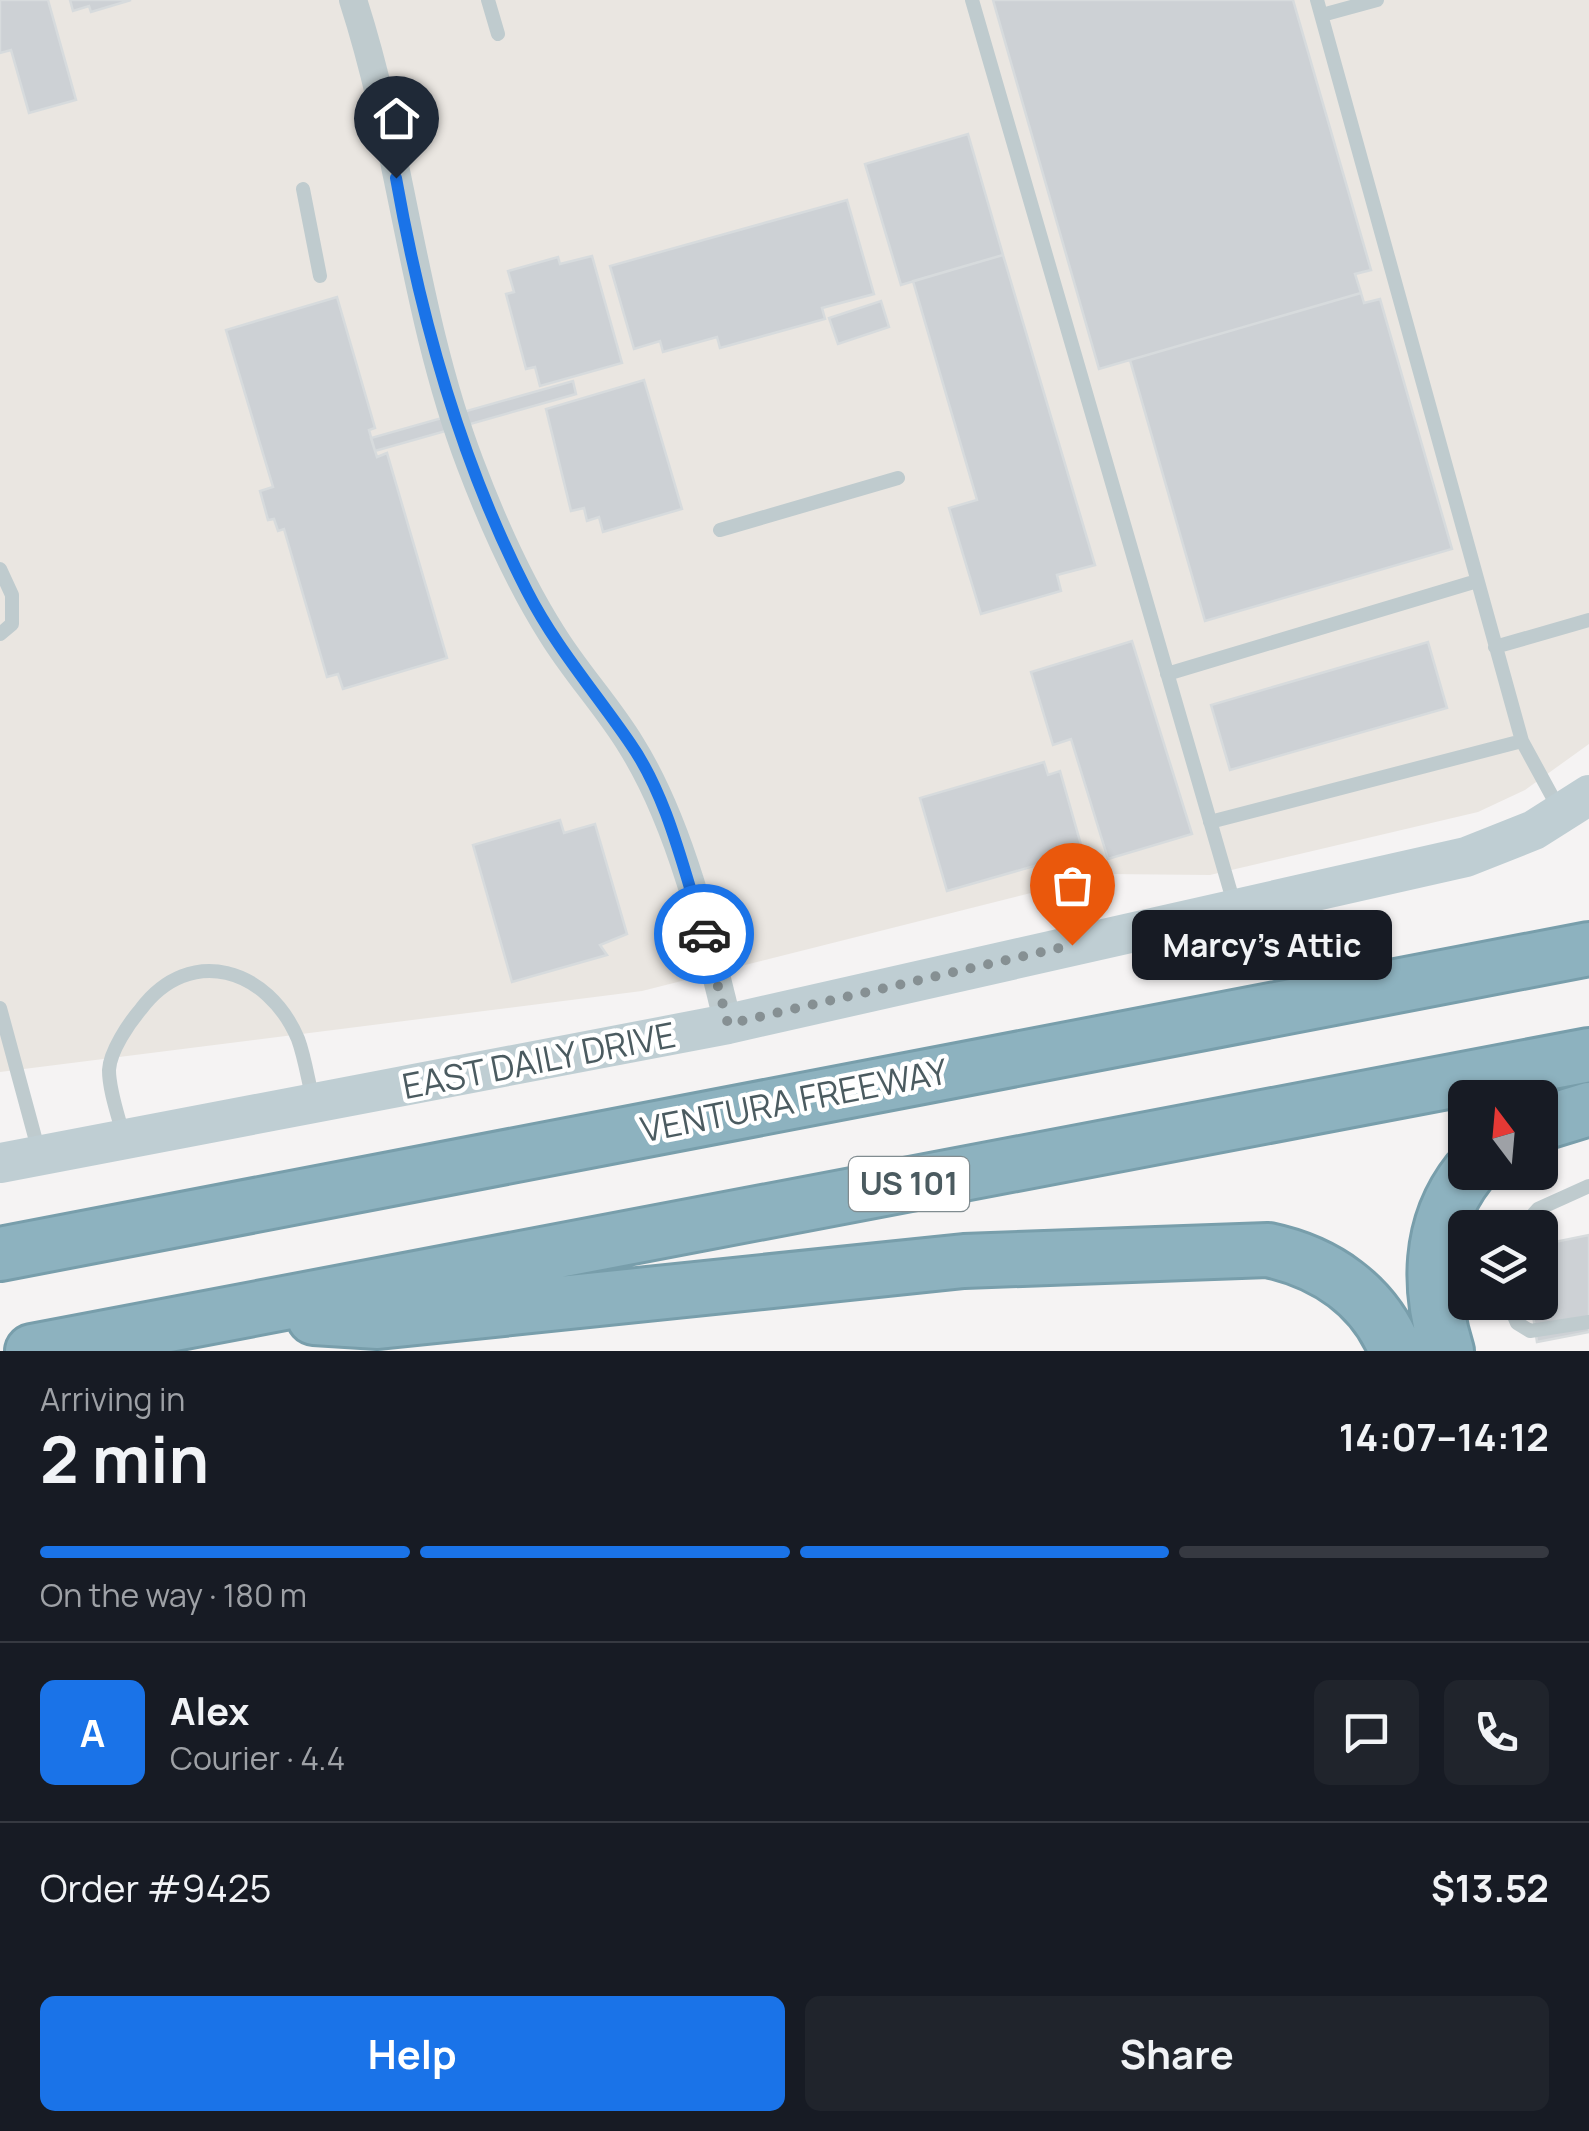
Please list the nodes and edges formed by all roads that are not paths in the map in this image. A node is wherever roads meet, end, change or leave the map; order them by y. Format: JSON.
{"nodes":[{"id":1,"x":353,"y":0,"type":"edge"},
{"id":2,"x":488,"y":0,"type":"edge"},
{"id":3,"x":972,"y":0,"type":"edge"},
{"id":4,"x":1377,"y":0,"type":"edge"},
{"id":5,"x":1320,"y":8,"type":"edge"},
{"id":6,"x":498,"y":34,"type":"dead end"},
{"id":7,"x":303,"y":190,"type":"dead end"},
{"id":8,"x":320,"y":276,"type":"dead end"},
{"id":9,"x":898,"y":478,"type":"dead end"},
{"id":10,"x":720,"y":530,"type":"dead end"},
{"id":11,"x":0,"y":569,"type":"edge"},
{"id":12,"x":1477,"y":581,"type":"junction"},
{"id":13,"x":1589,"y":620,"type":"edge"},
{"id":14,"x":0,"y":634,"type":"edge"},
{"id":15,"x":1496,"y":647,"type":"junction"},
{"id":16,"x":1167,"y":674,"type":"junction"},
{"id":17,"x":1522,"y":742,"type":"junction"},
{"id":18,"x":1576,"y":804,"type":"edge"},
{"id":19,"x":1210,"y":822,"type":"junction"},
{"id":20,"x":1235,"y":909,"type":"junction"},
{"id":21,"x":1589,"y":914,"type":"edge"},
{"id":22,"x":1589,"y":949,"type":"edge"},
{"id":23,"x":0,"y":1008,"type":"edge"},
{"id":24,"x":1251,"y":1014,"type":"junction"},
{"id":25,"x":728,"y":1024,"type":"junction"},
{"id":26,"x":1589,"y":1055,"type":"edge"},
{"id":27,"x":314,"y":1104,"type":"junction"},
{"id":28,"x":1589,"y":1109,"type":"edge"},
{"id":29,"x":1558,"y":1118,"type":"edge"},
{"id":30,"x":124,"y":1139,"type":"junction"},
{"id":31,"x":40,"y":1156,"type":"junction"},
{"id":32,"x":0,"y":1163,"type":"edge"},
{"id":33,"x":1589,"y":1186,"type":"edge"},
{"id":34,"x":1460,"y":1190,"type":"edge"},
{"id":35,"x":1537,"y":1210,"type":"edge"},
{"id":36,"x":0,"y":1254,"type":"edge"},
{"id":37,"x":228,"y":1314,"type":"junction"},
{"id":38,"x":1515,"y":1320,"type":"edge"},
{"id":39,"x":1589,"y":1322,"type":"edge"},
{"id":40,"x":32,"y":1351,"type":"edge"},
{"id":41,"x":1396,"y":1351,"type":"edge"},
{"id":42,"x":1446,"y":1351,"type":"edge"}],
"edges":[{"from":1,"to":25,"type":"street"},
{"from":2,"to":6,"type":"lane"},
{"from":3,"to":16,"type":"lane"},
{"from":4,"to":5,"type":"lane"},
{"from":5,"to":12,"type":"lane"},
{"from":7,"to":8,"type":"lane"},
{"from":9,"to":10,"type":"lane"},
{"from":11,"to":14,"type":"lane"},
{"from":12,"to":15,"type":"lane"},
{"from":12,"to":16,"type":"lane"},
{"from":13,"to":15,"type":"lane"},
{"from":15,"to":17,"type":"lane"},
{"from":16,"to":19,"type":"lane"},
{"from":17,"to":18,"type":"lane"},
{"from":17,"to":19,"type":"lane"},
{"from":18,"to":20,"type":"main road","name":"EAST DAILY DRIVE"},
{"from":19,"to":20,"type":"lane"},
{"from":20,"to":25,"type":"main road","name":"EAST DAILY DRIVE"},
{"from":21,"to":24,"type":"highway"},
{"from":22,"to":24,"type":"highway","name":"VENTURA FREEWAY"},
{"from":23,"to":31,"type":"lane"},
{"from":24,"to":36,"type":"highway","name":"VENTURA FREEWAY"},
{"from":25,"to":27,"type":"main road","name":"EAST DAILY DRIVE"},
{"from":26,"to":37,"type":"highway","number":"US 101"},
{"from":27,"to":30,"type":"main road","name":"EAST DAILY DRIVE"},
{"from":27,"to":30,"type":"lane"},
{"from":28,"to":29,"type":"highway"},
{"from":30,"to":31,"type":"main road","name":"EAST DAILY DRIVE"},
{"from":31,"to":32,"type":"main road","name":"EAST DAILY DRIVE"},
{"from":33,"to":35,"type":"lane"},
{"from":34,"to":42,"type":"highway"},
{"from":37,"to":40,"type":"highway","number":"US 101"},
{"from":37,"to":41,"type":"highway"},
{"from":38,"to":39,"type":"lane"}]}
